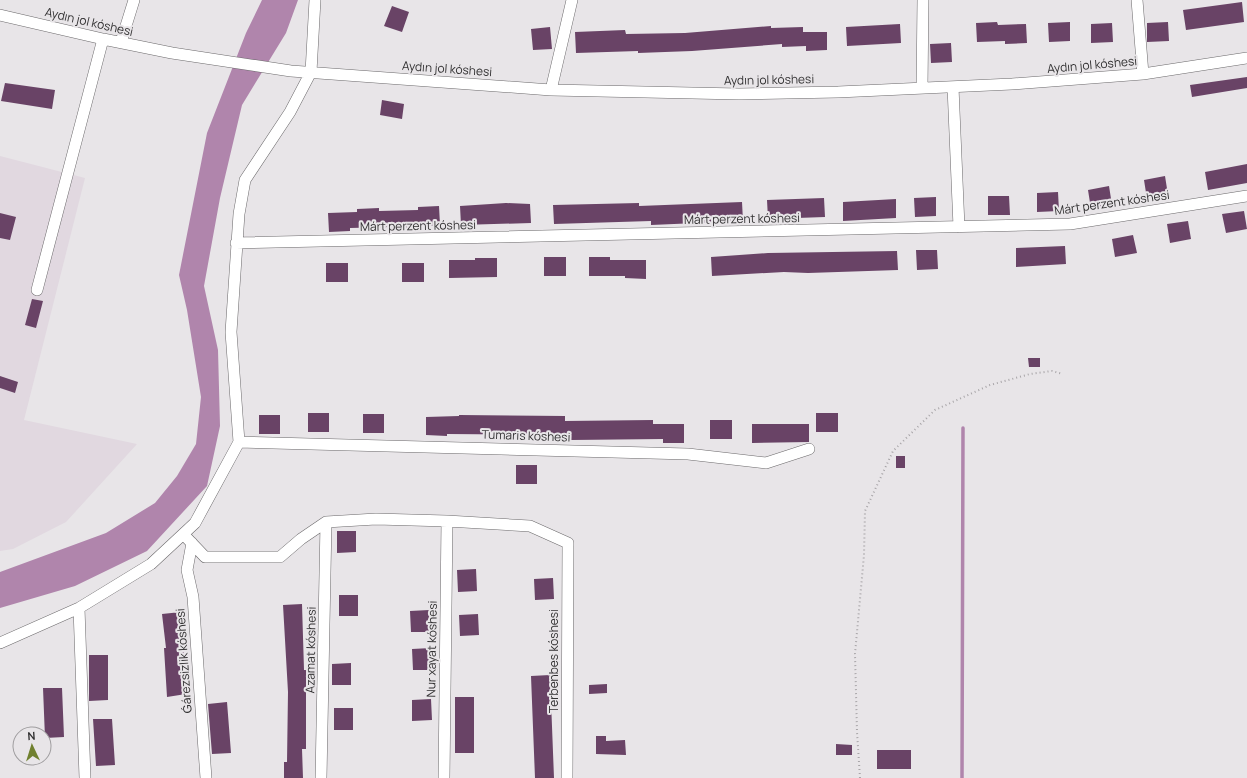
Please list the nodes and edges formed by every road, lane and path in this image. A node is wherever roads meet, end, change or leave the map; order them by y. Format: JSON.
{"nodes":[{"id":1,"x":134,"y":0,"type":"edge"},
{"id":2,"x":315,"y":0,"type":"edge"},
{"id":3,"x":572,"y":0,"type":"edge"},
{"id":4,"x":923,"y":0,"type":"edge"},
{"id":5,"x":1137,"y":0,"type":"edge"},
{"id":6,"x":0,"y":15,"type":"edge"},
{"id":7,"x":102,"y":39,"type":"junction"},
{"id":8,"x":121,"y":42,"type":"junction"},
{"id":9,"x":1247,"y":58,"type":"edge"},
{"id":10,"x":311,"y":72,"type":"junction"},
{"id":11,"x":1144,"y":74,"type":"junction"},
{"id":12,"x":953,"y":87,"type":"junction"},
{"id":13,"x":922,"y":88,"type":"junction"},
{"id":14,"x":551,"y":90,"type":"junction"},
{"id":15,"x":1247,"y":196,"type":"edge"},
{"id":16,"x":959,"y":227,"type":"junction"},
{"id":17,"x":236,"y":243,"type":"junction"},
{"id":18,"x":37,"y":290,"type":"dead end"},
{"id":19,"x":1063,"y":374,"type":"dead end"},
{"id":20,"x":239,"y":442,"type":"junction"},
{"id":21,"x":809,"y":449,"type":"dead end"},
{"id":22,"x":447,"y":521,"type":"junction"},
{"id":23,"x":326,"y":522,"type":"junction"},
{"id":24,"x":188,"y":539,"type":"junction"},
{"id":25,"x":79,"y":608,"type":"junction"},
{"id":26,"x":0,"y":643,"type":"edge"},
{"id":27,"x":85,"y":778,"type":"edge"},
{"id":28,"x":206,"y":778,"type":"edge"},
{"id":29,"x":321,"y":778,"type":"edge"},
{"id":30,"x":444,"y":778,"type":"edge"},
{"id":31,"x":567,"y":778,"type":"edge"},
{"id":32,"x":860,"y":778,"type":"edge"}],
"edges":[{"from":1,"to":8,"type":"street"},
{"from":2,"to":10,"type":"street"},
{"from":3,"to":14,"type":"street"},
{"from":4,"to":13,"type":"street"},
{"from":5,"to":11,"type":"street"},
{"from":6,"to":7,"type":"street","name":"Aydın jol kóshesi"},
{"from":7,"to":8,"type":"street","name":"Aydın jol kóshesi"},
{"from":7,"to":18,"type":"street"},
{"from":8,"to":10,"type":"street","name":"Aydın jol kóshesi"},
{"from":9,"to":11,"type":"street","name":"Aydın jol kóshesi"},
{"from":10,"to":14,"type":"street","name":"Aydın jol kóshesi"},
{"from":10,"to":17,"type":"street"},
{"from":11,"to":12,"type":"street","name":"Aydın jol kóshesi"},
{"from":12,"to":13,"type":"street","name":"Aydın jol kóshesi"},
{"from":12,"to":16,"type":"street"},
{"from":13,"to":14,"type":"street","name":"Aydın jol kóshesi"},
{"from":15,"to":16,"type":"street","name":"Márt perzent kóshesi"},
{"from":16,"to":17,"type":"street","name":"Márt perzent kóshesi"},
{"from":17,"to":20,"type":"street"},
{"from":19,"to":32,"type":"path"},
{"from":20,"to":21,"type":"street","name":"Tumaris kóshesi"},
{"from":20,"to":24,"type":"street"},
{"from":22,"to":23,"type":"street"},
{"from":22,"to":30,"type":"street","name":"Nur xayat kóshesi"},
{"from":22,"to":31,"type":"street","name":"Terbenbes kóshesi"},
{"from":23,"to":24,"type":"street"},
{"from":23,"to":29,"type":"street","name":"Azamat kóshesi"},
{"from":24,"to":25,"type":"street"},
{"from":24,"to":28,"type":"street","name":"Ǵárezsizlik kóshesi"},
{"from":25,"to":26,"type":"street"},
{"from":25,"to":27,"type":"street"}]}
